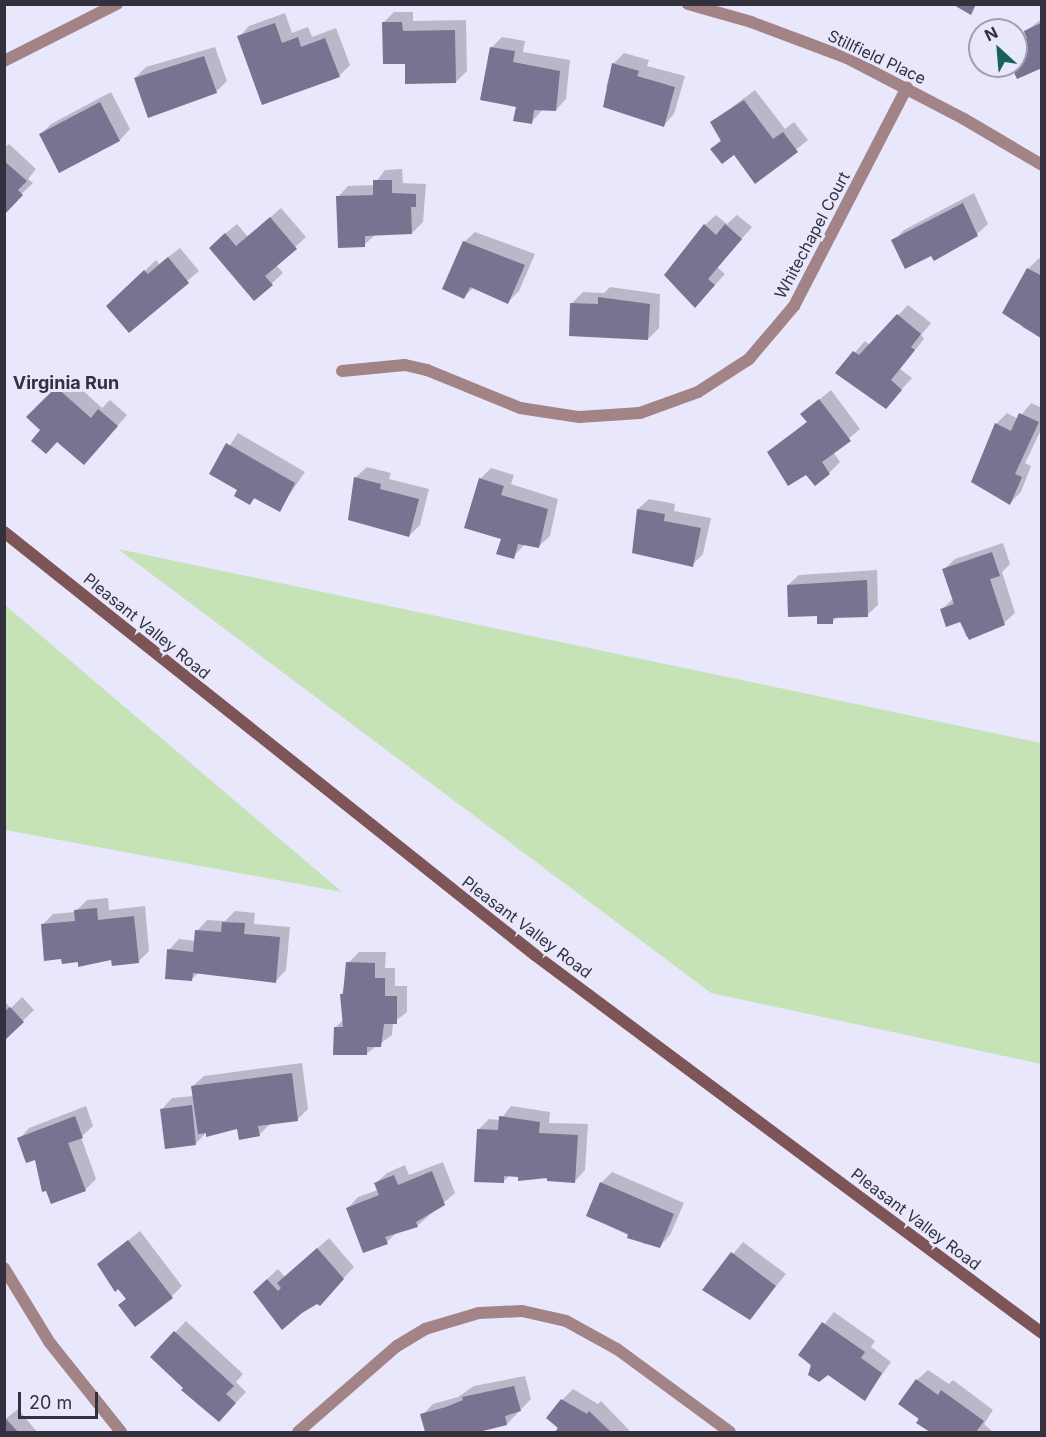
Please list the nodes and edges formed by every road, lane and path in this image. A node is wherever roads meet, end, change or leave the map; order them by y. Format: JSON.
{"nodes":[{"id":1,"x":117,"y":4,"type":"edge"},
{"id":2,"x":688,"y":4,"type":"edge"},
{"id":3,"x":4,"y":61,"type":"edge"},
{"id":4,"x":906,"y":87,"type":"junction"},
{"id":5,"x":1041,"y":165,"type":"edge"},
{"id":6,"x":342,"y":371,"type":"dead end"},
{"id":7,"x":4,"y":532,"type":"edge"},
{"id":8,"x":4,"y":1268,"type":"edge"},
{"id":9,"x":1041,"y":1333,"type":"edge"},
{"id":10,"x":121,"y":1432,"type":"edge"},
{"id":11,"x":298,"y":1432,"type":"edge"},
{"id":12,"x":730,"y":1432,"type":"edge"}],
"edges":[{"from":1,"to":3,"type":"street"},
{"from":2,"to":4,"type":"street","name":"Stillfield Place"},
{"from":4,"to":5,"type":"street","name":"Stillfield Place"},
{"from":4,"to":6,"type":"street","name":"Whitechapel Court"},
{"from":7,"to":9,"type":"main road","name":"Pleasant Valley Road"},
{"from":8,"to":10,"type":"street"},
{"from":11,"to":12,"type":"street"}]}
